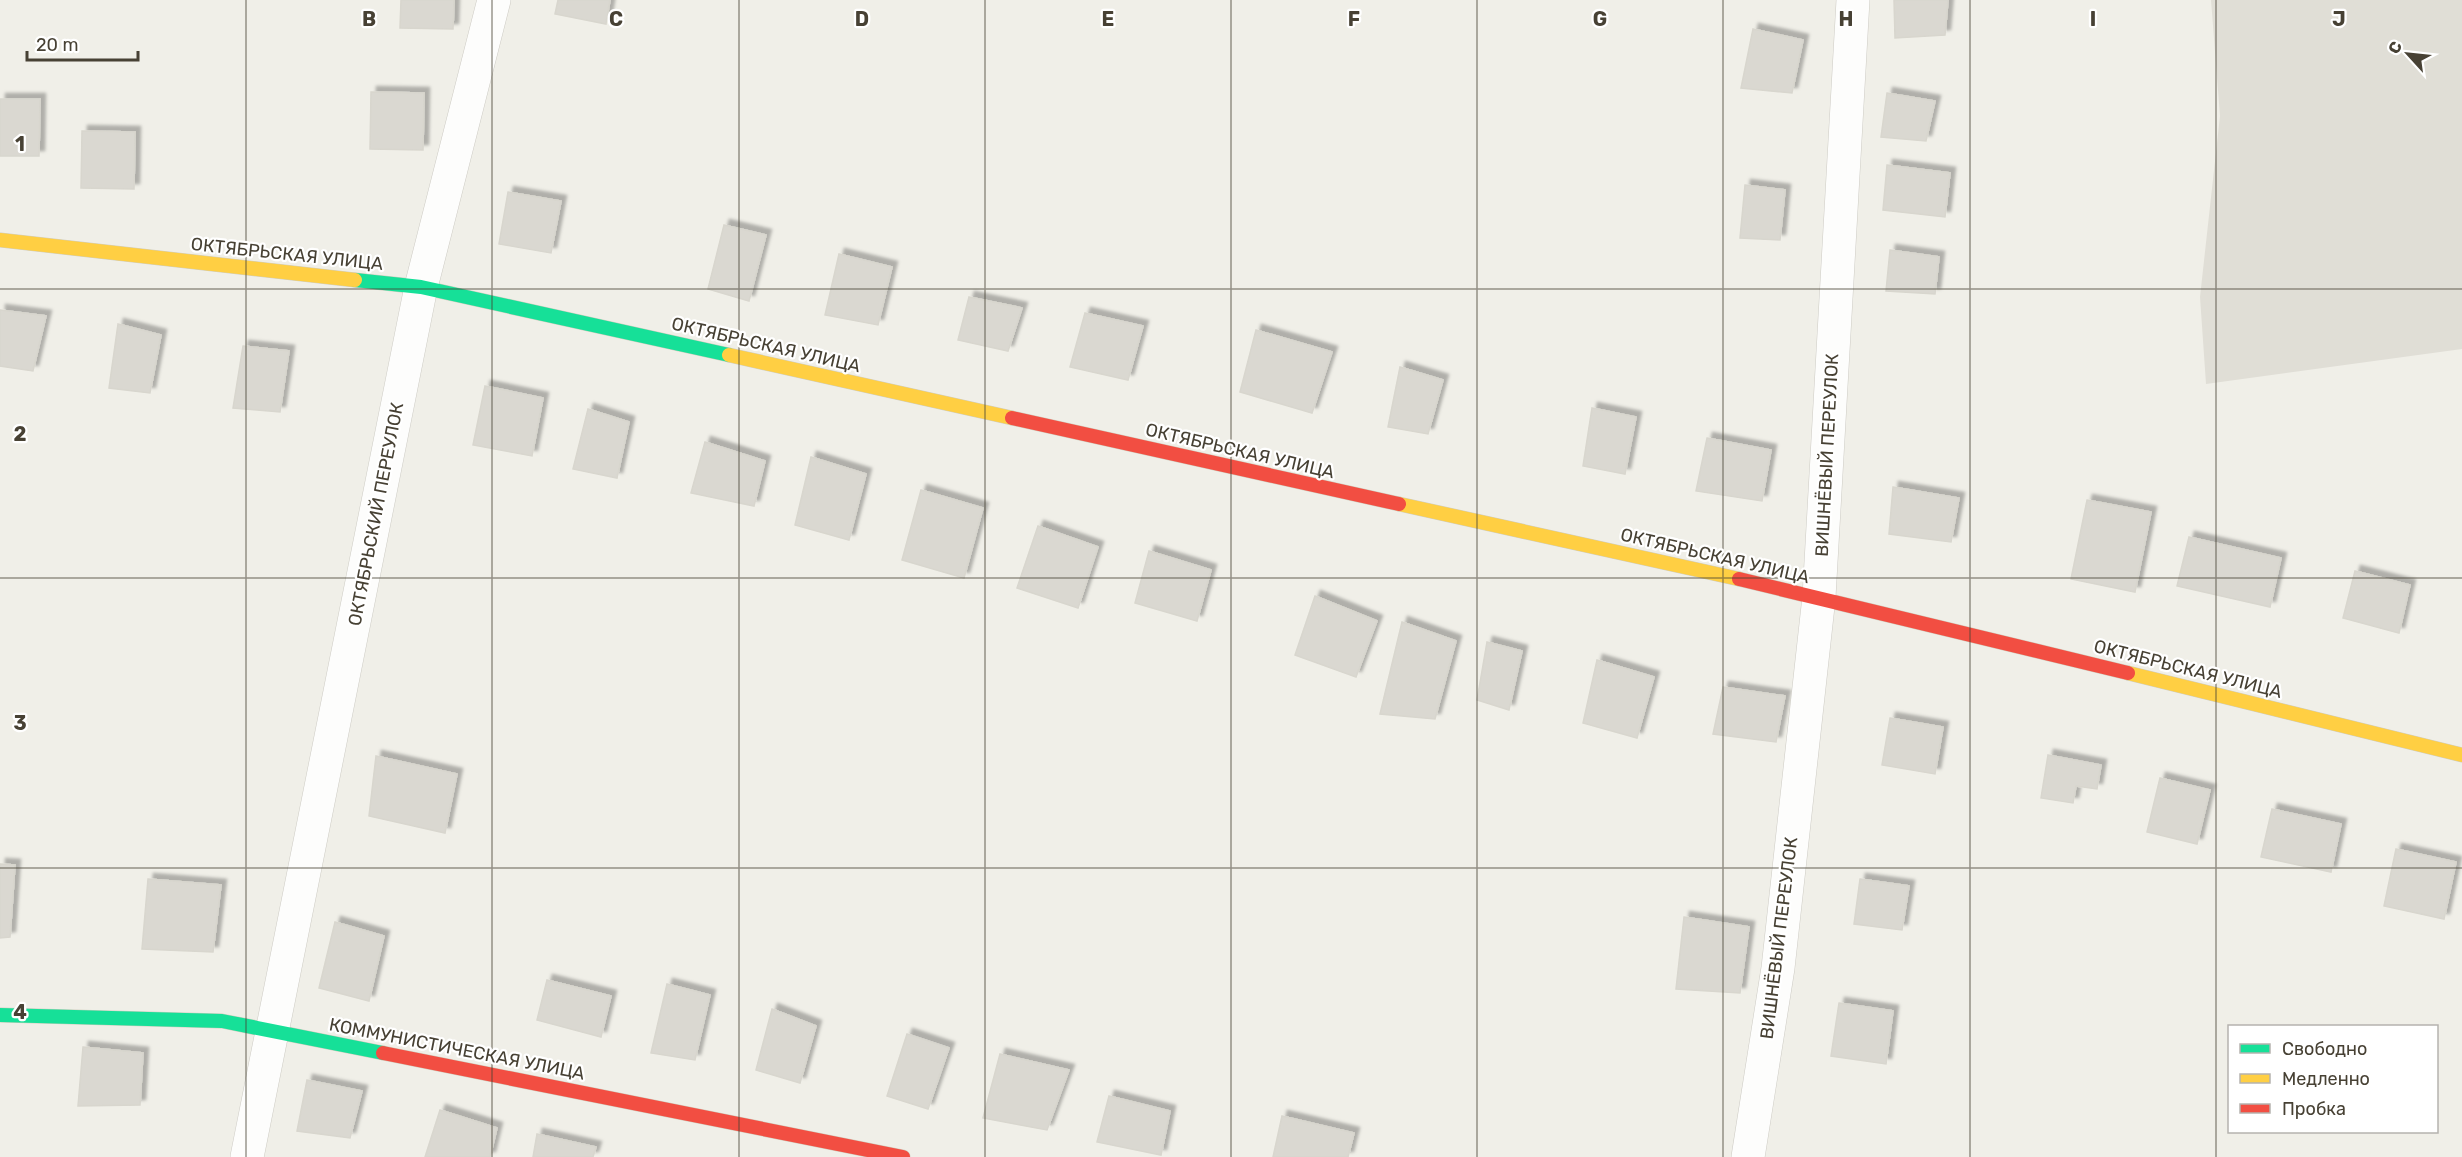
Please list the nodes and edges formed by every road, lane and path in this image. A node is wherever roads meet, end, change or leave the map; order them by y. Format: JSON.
{"nodes":[{"id":1,"x":494,"y":0,"type":"edge"},
{"id":2,"x":1853,"y":0,"type":"edge"},
{"id":3,"x":0,"y":240,"type":"edge"},
{"id":4,"x":421,"y":287,"type":"junction"},
{"id":5,"x":1819,"y":597,"type":"junction"},
{"id":6,"x":2462,"y":755,"type":"edge"},
{"id":7,"x":0,"y":1015,"type":"edge"},
{"id":8,"x":274,"y":1031,"type":"junction"},
{"id":9,"x":248,"y":1157,"type":"edge"},
{"id":10,"x":903,"y":1157,"type":"edge"},
{"id":11,"x":1748,"y":1157,"type":"edge"}],
"edges":[{"from":1,"to":4,"type":"street","name":"ОКТЯБРЬСКИЙ ПЕРЕУЛОК"},
{"from":2,"to":5,"type":"street","name":"ВИШНЁВЫЙ ПЕРЕУЛОК"},
{"from":3,"to":4,"type":"street","name":"ОКТЯБРЬСКАЯ УЛИЦА"},
{"from":4,"to":5,"type":"street","name":"ОКТЯБРЬСКАЯ УЛИЦА"},
{"from":4,"to":8,"type":"street","name":"ОКТЯБРЬСКИЙ ПЕРЕУЛОК"},
{"from":5,"to":6,"type":"street","name":"ОКТЯБРЬСКАЯ УЛИЦА"},
{"from":5,"to":11,"type":"street","name":"ВИШНЁВЫЙ ПЕРЕУЛОК"},
{"from":7,"to":8,"type":"street","name":"КОММУНИСТИЧЕСКАЯ УЛИЦА"},
{"from":8,"to":9,"type":"street","name":"ОКТЯБРЬСКИЙ ПЕРЕУЛОК"},
{"from":8,"to":10,"type":"street","name":"КОММУНИСТИЧЕСКАЯ УЛИЦА"}]}
